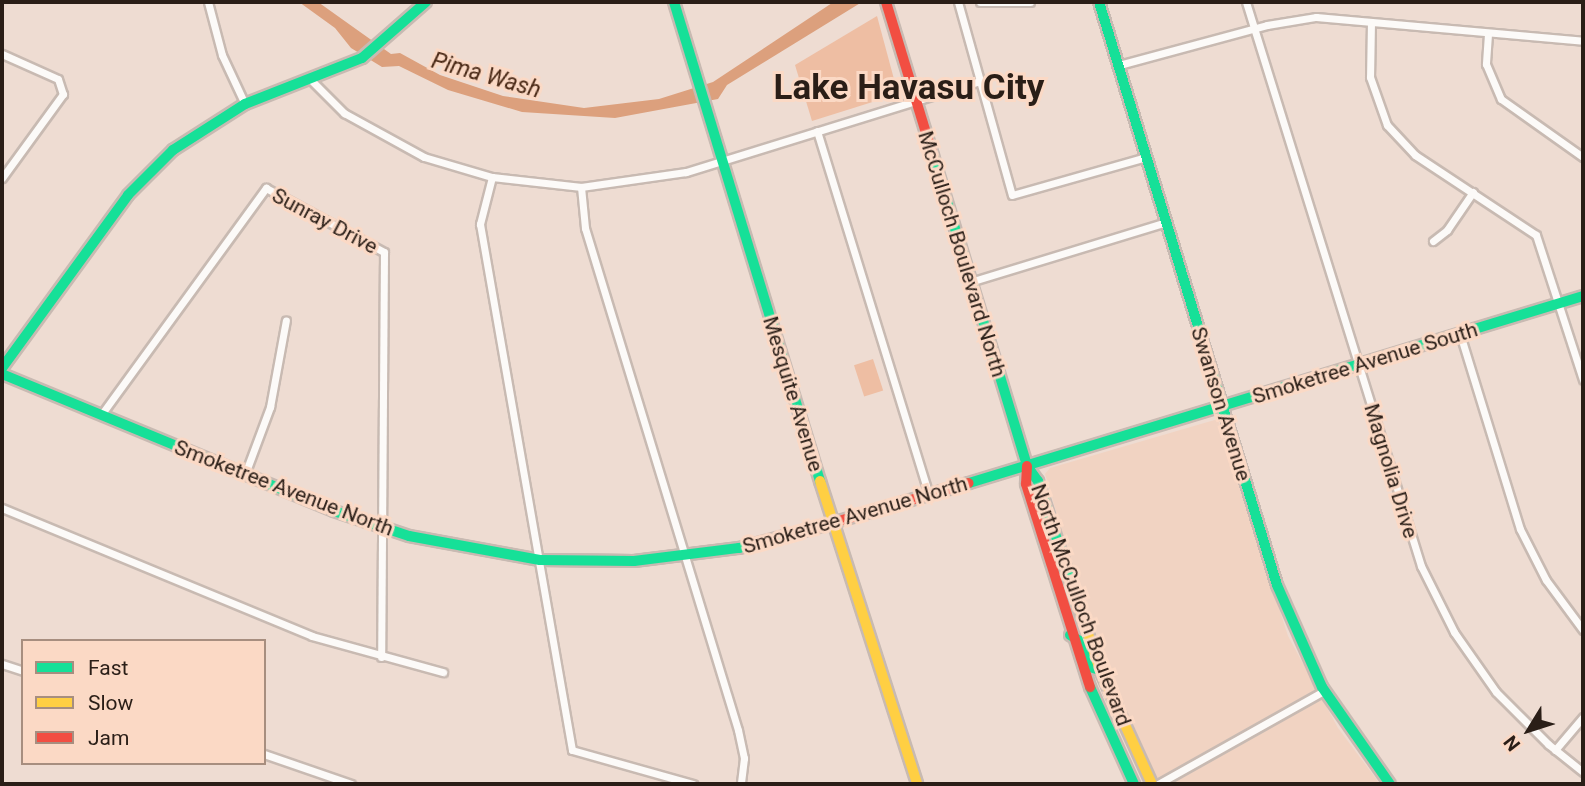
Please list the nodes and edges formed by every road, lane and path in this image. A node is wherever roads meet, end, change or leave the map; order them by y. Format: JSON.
{"nodes":[{"id":1,"x":208,"y":2,"type":"edge"},
{"id":2,"x":426,"y":2,"type":"edge"},
{"id":3,"x":674,"y":2,"type":"edge"},
{"id":4,"x":886,"y":2,"type":"edge"},
{"id":5,"x":958,"y":2,"type":"edge"},
{"id":6,"x":979,"y":2,"type":"edge"},
{"id":7,"x":1030,"y":2,"type":"edge"},
{"id":8,"x":1099,"y":2,"type":"edge"},
{"id":9,"x":1246,"y":2,"type":"edge"},
{"id":10,"x":1371,"y":22,"type":"junction"},
{"id":11,"x":1254,"y":29,"type":"junction"},
{"id":12,"x":1488,"y":34,"type":"junction"},
{"id":13,"x":1583,"y":41,"type":"edge"},
{"id":14,"x":2,"y":54,"type":"edge"},
{"id":15,"x":1119,"y":65,"type":"junction"},
{"id":16,"x":311,"y":80,"type":"junction"},
{"id":17,"x":980,"y":81,"type":"junction"},
{"id":18,"x":915,"y":101,"type":"junction"},
{"id":19,"x":245,"y":104,"type":"junction"},
{"id":20,"x":817,"y":131,"type":"junction"},
{"id":21,"x":1146,"y":157,"type":"junction"},
{"id":22,"x":1583,"y":157,"type":"edge"},
{"id":23,"x":722,"y":160,"type":"junction"},
{"id":24,"x":492,"y":177,"type":"junction"},
{"id":25,"x":2,"y":178,"type":"edge"},
{"id":26,"x":581,"y":187,"type":"junction"},
{"id":27,"x":1473,"y":192,"type":"junction"},
{"id":28,"x":1166,"y":222,"type":"junction"},
{"id":29,"x":1433,"y":242,"type":"dead end"},
{"id":30,"x":970,"y":282,"type":"junction"},
{"id":31,"x":1583,"y":296,"type":"edge"},
{"id":32,"x":1560,"y":303,"type":"junction"},
{"id":33,"x":286,"y":320,"type":"dead end"},
{"id":34,"x":1460,"y":334,"type":"junction"},
{"id":35,"x":1358,"y":365,"type":"junction"},
{"id":36,"x":2,"y":368,"type":"edge"},
{"id":37,"x":2,"y":374,"type":"edge"},
{"id":38,"x":1583,"y":380,"type":"edge"},
{"id":39,"x":1222,"y":407,"type":"junction"},
{"id":40,"x":101,"y":415,"type":"junction"},
{"id":41,"x":1027,"y":466,"type":"junction"},
{"id":42,"x":245,"y":474,"type":"junction"},
{"id":43,"x":929,"y":495,"type":"junction"},
{"id":44,"x":2,"y":508,"type":"edge"},
{"id":45,"x":833,"y":524,"type":"junction"},
{"id":46,"x":383,"y":528,"type":"junction"},
{"id":47,"x":686,"y":556,"type":"junction"},
{"id":48,"x":540,"y":560,"type":"junction"},
{"id":49,"x":1583,"y":629,"type":"edge"},
{"id":50,"x":1070,"y":635,"type":"junction"},
{"id":51,"x":381,"y":657,"type":"junction"},
{"id":52,"x":2,"y":664,"type":"edge"},
{"id":53,"x":21,"y":670,"type":"edge"},
{"id":54,"x":1100,"y":670,"type":"junction"},
{"id":55,"x":443,"y":672,"type":"dead end"},
{"id":56,"x":1324,"y":691,"type":"junction"},
{"id":57,"x":1583,"y":717,"type":"edge"},
{"id":58,"x":1555,"y":750,"type":"junction"},
{"id":59,"x":266,"y":755,"type":"edge"},
{"id":60,"x":1583,"y":772,"type":"edge"},
{"id":61,"x":351,"y":784,"type":"edge"},
{"id":62,"x":694,"y":784,"type":"edge"},
{"id":63,"x":741,"y":784,"type":"edge"},
{"id":64,"x":917,"y":784,"type":"edge"},
{"id":65,"x":1134,"y":784,"type":"edge"},
{"id":66,"x":1152,"y":784,"type":"edge"},
{"id":67,"x":1158,"y":784,"type":"edge"},
{"id":68,"x":1390,"y":784,"type":"edge"}],
"edges":[{"from":1,"to":19,"type":"street"},
{"from":2,"to":16,"type":"street"},
{"from":3,"to":23,"type":"street","name":"Mesquite Avenue"},
{"from":4,"to":18,"type":"street","name":"McCulloch Boulevard North"},
{"from":5,"to":17,"type":"street"},
{"from":6,"to":7,"type":"street"},
{"from":8,"to":15,"type":"street","name":"Swanson Avenue"},
{"from":9,"to":11,"type":"street","name":"Magnolia Drive"},
{"from":10,"to":11,"type":"street"},
{"from":10,"to":12,"type":"street"},
{"from":10,"to":27,"type":"street"},
{"from":11,"to":15,"type":"street"},
{"from":11,"to":35,"type":"street","name":"Magnolia Drive"},
{"from":12,"to":13,"type":"street"},
{"from":12,"to":22,"type":"street"},
{"from":14,"to":25,"type":"street"},
{"from":15,"to":21,"type":"street","name":"Swanson Avenue"},
{"from":16,"to":19,"type":"street"},
{"from":16,"to":24,"type":"street"},
{"from":17,"to":18,"type":"street"},
{"from":17,"to":21,"type":"street"},
{"from":18,"to":20,"type":"street"},
{"from":18,"to":30,"type":"street","name":"McCulloch Boulevard North"},
{"from":19,"to":36,"type":"street"},
{"from":20,"to":23,"type":"street"},
{"from":20,"to":43,"type":"street"},
{"from":21,"to":28,"type":"street","name":"Swanson Avenue"},
{"from":23,"to":26,"type":"street"},
{"from":23,"to":45,"type":"street","name":"Mesquite Avenue"},
{"from":24,"to":26,"type":"street"},
{"from":24,"to":48,"type":"street"},
{"from":26,"to":47,"type":"street"},
{"from":27,"to":29,"type":"street"},
{"from":27,"to":32,"type":"street"},
{"from":28,"to":30,"type":"street"},
{"from":28,"to":39,"type":"street","name":"Swanson Avenue"},
{"from":30,"to":41,"type":"street","name":"McCulloch Boulevard North"},
{"from":31,"to":32,"type":"street","name":"Smoketree Avenue South"},
{"from":32,"to":34,"type":"street","name":"Smoketree Avenue South"},
{"from":32,"to":38,"type":"street"},
{"from":33,"to":42,"type":"street"},
{"from":34,"to":35,"type":"street","name":"Smoketree Avenue South"},
{"from":34,"to":49,"type":"street"},
{"from":35,"to":39,"type":"street","name":"Smoketree Avenue South"},
{"from":35,"to":58,"type":"street","name":"Magnolia Drive"},
{"from":37,"to":40,"type":"street","name":"Smoketree Avenue North"},
{"from":39,"to":41,"type":"street","name":"Smoketree Avenue South"},
{"from":39,"to":56,"type":"street","name":"Swanson Avenue"},
{"from":40,"to":42,"type":"street","name":"Smoketree Avenue North"},
{"from":40,"to":46,"type":"street","name":"Sunray Drive"},
{"from":41,"to":43,"type":"street","name":"Smoketree Avenue North"},
{"from":41,"to":50,"type":"street","name":"North McCulloch Boulevard"},
{"from":41,"to":54,"type":"street","name":"North McCulloch Boulevard"},
{"from":42,"to":46,"type":"street","name":"Smoketree Avenue North"},
{"from":43,"to":45,"type":"street","name":"Smoketree Avenue North"},
{"from":44,"to":51,"type":"street"},
{"from":45,"to":47,"type":"street","name":"Smoketree Avenue North"},
{"from":45,"to":64,"type":"street","name":"Mesquite Avenue"},
{"from":46,"to":48,"type":"street","name":"Smoketree Avenue North"},
{"from":46,"to":51,"type":"street","name":"Sunray Drive"},
{"from":47,"to":48,"type":"street","name":"Smoketree Avenue North"},
{"from":47,"to":63,"type":"street"},
{"from":48,"to":62,"type":"street"},
{"from":50,"to":54,"type":"street"},
{"from":50,"to":65,"type":"street","name":"North McCulloch Boulevard"},
{"from":51,"to":55,"type":"street"},
{"from":52,"to":53,"type":"street"},
{"from":54,"to":66,"type":"street","name":"North McCulloch Boulevard"},
{"from":56,"to":67,"type":"street"},
{"from":56,"to":68,"type":"street","name":"Swanson Avenue"},
{"from":57,"to":58,"type":"street"},
{"from":58,"to":60,"type":"street","name":"Magnolia Drive"},
{"from":59,"to":61,"type":"street"}]}
